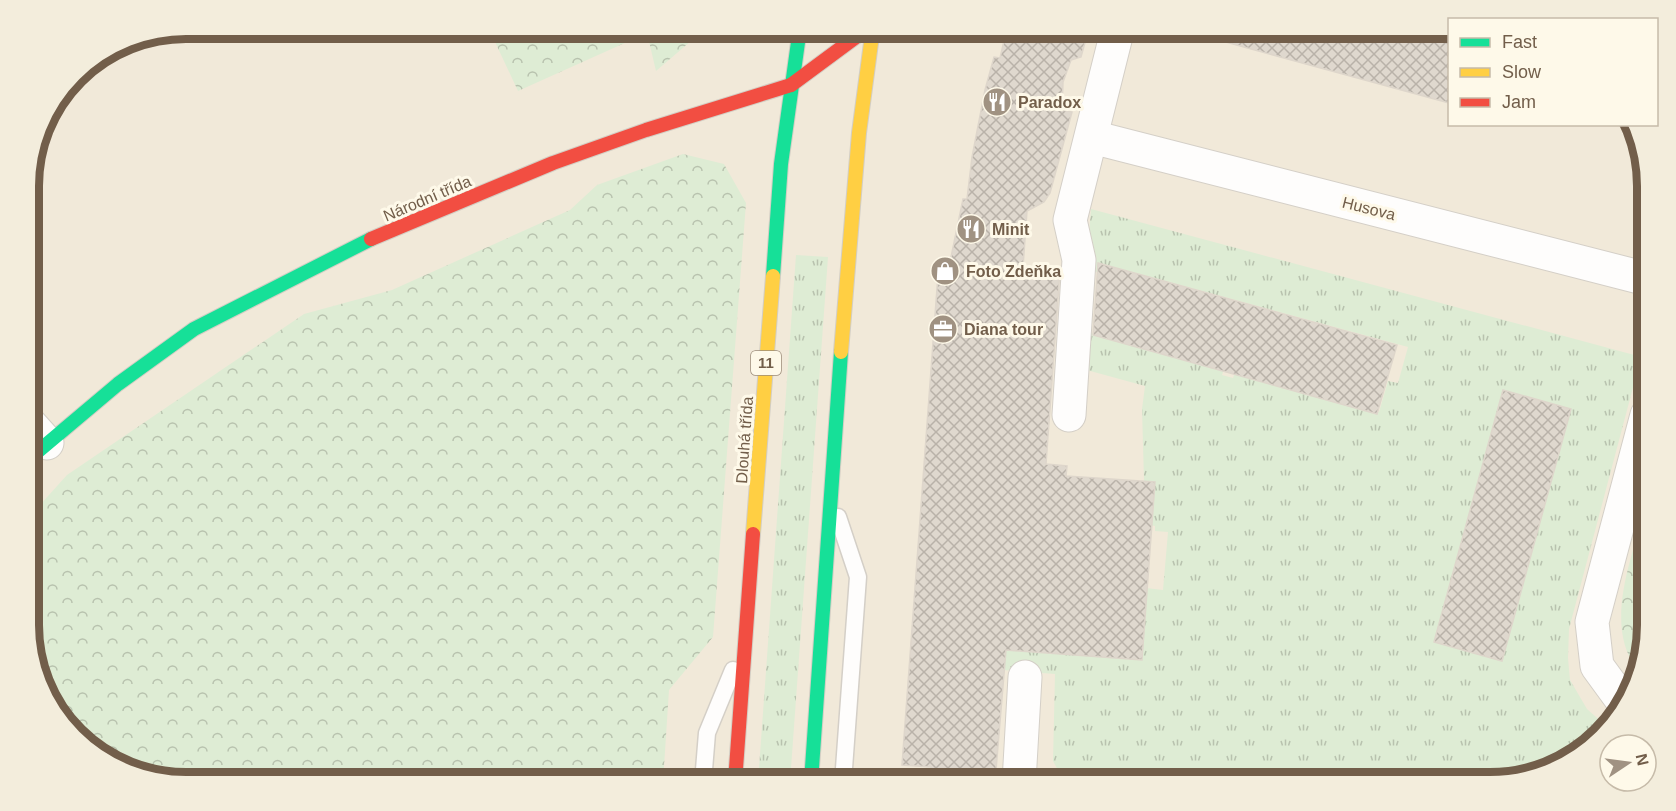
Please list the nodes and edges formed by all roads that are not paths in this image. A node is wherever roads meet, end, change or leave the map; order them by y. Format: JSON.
{"nodes":[{"id":1,"x":798,"y":39,"type":"edge"},
{"id":2,"x":853,"y":39,"type":"edge"},
{"id":3,"x":872,"y":39,"type":"edge"},
{"id":4,"x":1115,"y":39,"type":"edge"},
{"id":5,"x":791,"y":85,"type":"junction"},
{"id":6,"x":1092,"y":137,"type":"junction"},
{"id":7,"x":1637,"y":276,"type":"edge"},
{"id":8,"x":1070,"y":415,"type":"dead end"},
{"id":9,"x":39,"y":439,"type":"edge"},
{"id":10,"x":1637,"y":453,"type":"edge"},
{"id":11,"x":831,"y":497,"type":"junction"},
{"id":12,"x":745,"y":642,"type":"junction"},
{"id":13,"x":1025,"y":677,"type":"dead end"},
{"id":14,"x":1619,"y":696,"type":"edge"},
{"id":15,"x":704,"y":772,"type":"edge"},
{"id":16,"x":736,"y":772,"type":"edge"},
{"id":17,"x":811,"y":772,"type":"edge"},
{"id":18,"x":844,"y":772,"type":"edge"},
{"id":19,"x":1020,"y":772,"type":"edge"}],
"edges":[{"from":1,"to":5,"type":"main road","name":"Dlouhá třída","number":"11"},
{"from":2,"to":5,"type":"main road","name":"Národní třída"},
{"from":3,"to":11,"type":"main road"},
{"from":4,"to":6,"type":"street"},
{"from":5,"to":9,"type":"main road","name":"Národní třída"},
{"from":5,"to":12,"type":"main road","name":"Dlouhá třída","number":"11"},
{"from":6,"to":7,"type":"street","name":"Husova"},
{"from":6,"to":8,"type":"street"},
{"from":10,"to":14,"type":"street"},
{"from":11,"to":17,"type":"main road"},
{"from":11,"to":18,"type":"lane"},
{"from":12,"to":15,"type":"lane"},
{"from":12,"to":16,"type":"main road","name":"Dlouhá třída","number":"11"},
{"from":13,"to":19,"type":"street"}]}
